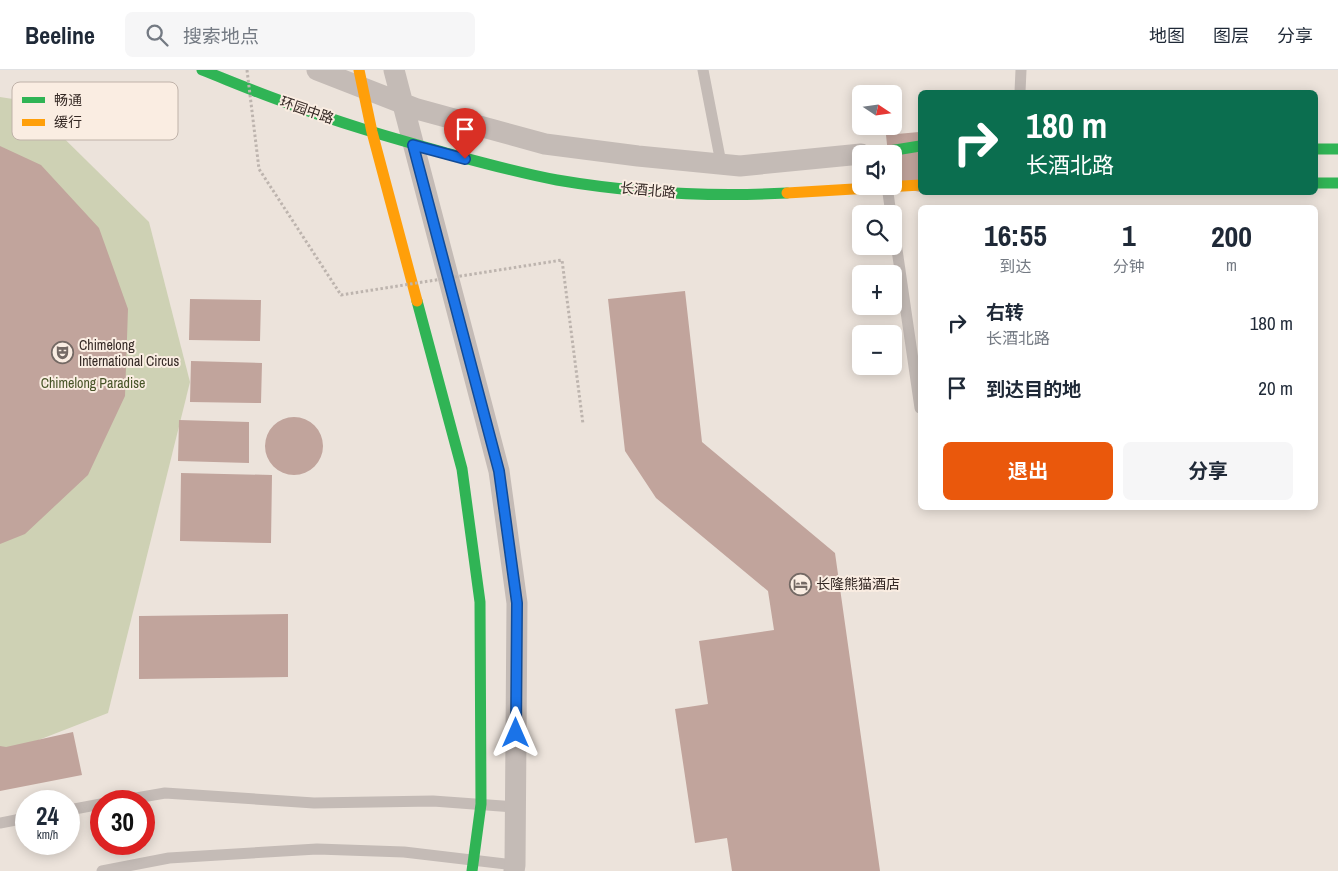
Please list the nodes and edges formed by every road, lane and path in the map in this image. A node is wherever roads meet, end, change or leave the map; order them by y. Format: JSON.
{"nodes":[{"id":1,"x":202,"y":70,"type":"edge"},
{"id":2,"x":247,"y":70,"type":"edge"},
{"id":3,"x":317,"y":70,"type":"edge"},
{"id":4,"x":394,"y":70,"type":"edge"},
{"id":5,"x":703,"y":70,"type":"edge"},
{"id":6,"x":1021,"y":70,"type":"edge"},
{"id":7,"x":361,"y":79,"type":"edge"},
{"id":8,"x":1020,"y":90,"type":"edge"},
{"id":9,"x":403,"y":104,"type":"junction"},
{"id":10,"x":372,"y":132,"type":"junction"},
{"id":11,"x":413,"y":145,"type":"junction"},
{"id":12,"x":918,"y":146,"type":"edge"},
{"id":13,"x":902,"y":149,"type":"edge"},
{"id":14,"x":1318,"y":149,"type":"edge"},
{"id":15,"x":1338,"y":149,"type":"edge"},
{"id":16,"x":852,"y":155,"type":"edge"},
{"id":17,"x":721,"y":164,"type":"junction"},
{"id":18,"x":1318,"y":182,"type":"edge"},
{"id":19,"x":1338,"y":183,"type":"edge"},
{"id":20,"x":918,"y":185,"type":"edge"},
{"id":21,"x":902,"y":186,"type":"edge"},
{"id":22,"x":852,"y":189,"type":"edge"},
{"id":23,"x":898,"y":255,"type":"edge"},
{"id":24,"x":918,"y":394,"type":"edge"},
{"id":25,"x":583,"y":424,"type":"dead end"},
{"id":26,"x":155,"y":795,"type":"edge"},
{"id":27,"x":481,"y":804,"type":"junction"},
{"id":28,"x":515,"y":807,"type":"junction"},
{"id":29,"x":15,"y":820,"type":"edge"},
{"id":30,"x":0,"y":823,"type":"edge"},
{"id":31,"x":473,"y":865,"type":"edge"},
{"id":32,"x":515,"y":868,"type":"edge"},
{"id":33,"x":102,"y":871,"type":"edge"}],
"edges":[{"from":1,"to":10,"type":"street","name":"环园中路"},
{"from":2,"to":25,"type":"path","bridge":true},
{"from":3,"to":7,"type":"street"},
{"from":4,"to":9,"type":"street"},
{"from":5,"to":17,"type":"lane"},
{"from":6,"to":8,"type":"lane"},
{"from":7,"to":9,"type":"street"},
{"from":7,"to":10,"type":"street"},
{"from":9,"to":11,"type":"street"},
{"from":9,"to":17,"type":"street"},
{"from":10,"to":11,"type":"street","name":"环园中路"},
{"from":10,"to":27,"type":"street"},
{"from":11,"to":22,"type":"street","name":"长酒北路"},
{"from":11,"to":28,"type":"street"},
{"from":12,"to":13,"type":"street"},
{"from":14,"to":15,"type":"street"},
{"from":16,"to":17,"type":"street"},
{"from":18,"to":19,"type":"street"},
{"from":20,"to":21,"type":"street","name":"长酒北路"},
{"from":23,"to":24,"type":"lane"},
{"from":26,"to":27,"type":"lane"},
{"from":27,"to":28,"type":"lane"},
{"from":27,"to":31,"type":"street"},
{"from":28,"to":32,"type":"street"},
{"from":29,"to":30,"type":"lane"},
{"from":31,"to":32,"type":"lane"},
{"from":31,"to":33,"type":"lane"}]}
